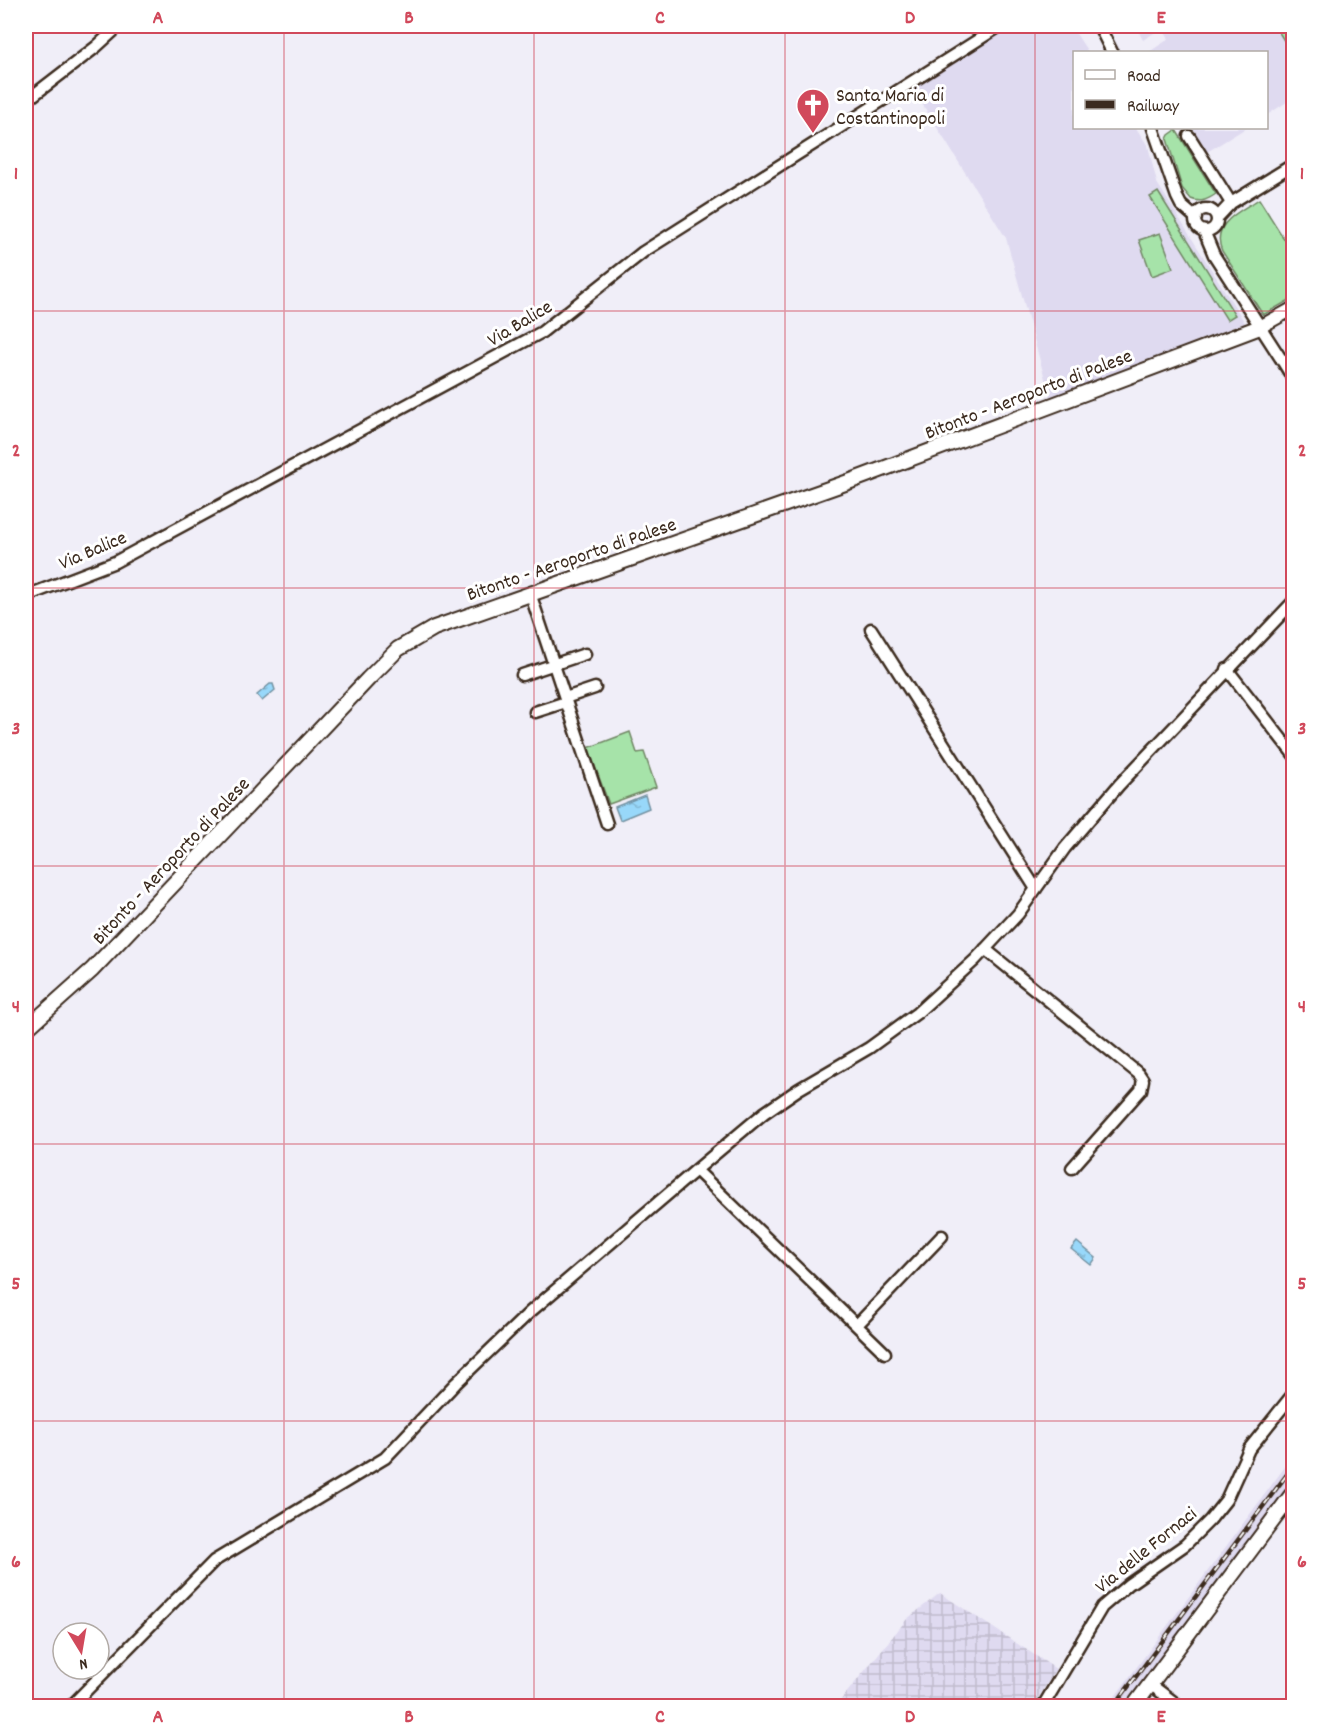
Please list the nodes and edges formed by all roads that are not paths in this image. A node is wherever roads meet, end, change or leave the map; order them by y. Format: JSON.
{"nodes":[{"id":1,"x":119,"y":26,"type":"edge"},
{"id":2,"x":1000,"y":26,"type":"edge"},
{"id":3,"x":1099,"y":26,"type":"edge"},
{"id":4,"x":1112,"y":51,"type":"edge"},
{"id":5,"x":26,"y":101,"type":"edge"},
{"id":6,"x":1153,"y":129,"type":"edge"},
{"id":7,"x":1189,"y":136,"type":"dead end"},
{"id":8,"x":1293,"y":164,"type":"edge"},
{"id":9,"x":1231,"y":203,"type":"junction"},
{"id":10,"x":1207,"y":219,"type":"junction"},
{"id":11,"x":1293,"y":308,"type":"edge"},
{"id":12,"x":1260,"y":327,"type":"junction"},
{"id":13,"x":1293,"y":356,"type":"edge"},
{"id":14,"x":1283,"y":362,"type":"junction"},
{"id":15,"x":1293,"y":380,"type":"edge"},
{"id":16,"x":530,"y":593,"type":"junction"},
{"id":17,"x":26,"y":596,"type":"edge"},
{"id":18,"x":1293,"y":601,"type":"edge"},
{"id":19,"x":871,"y":629,"type":"dead end"},
{"id":20,"x":585,"y":654,"type":"dead end"},
{"id":21,"x":554,"y":665,"type":"junction"},
{"id":22,"x":1227,"y":669,"type":"junction"},
{"id":23,"x":522,"y":675,"type":"dead end"},
{"id":24,"x":595,"y":688,"type":"dead end"},
{"id":25,"x":565,"y":700,"type":"junction"},
{"id":26,"x":535,"y":712,"type":"dead end"},
{"id":27,"x":1293,"y":755,"type":"edge"},
{"id":28,"x":607,"y":824,"type":"dead end"},
{"id":29,"x":1036,"y":889,"type":"junction"},
{"id":30,"x":985,"y":949,"type":"junction"},
{"id":31,"x":26,"y":1029,"type":"edge"},
{"id":32,"x":1072,"y":1168,"type":"dead end"},
{"id":33,"x":696,"y":1170,"type":"junction"},
{"id":34,"x":942,"y":1236,"type":"dead end"},
{"id":35,"x":857,"y":1325,"type":"junction"},
{"id":36,"x":885,"y":1353,"type":"dead end"},
{"id":37,"x":1293,"y":1394,"type":"edge"},
{"id":38,"x":1293,"y":1492,"type":"edge"},
{"id":39,"x":1150,"y":1684,"type":"junction"},
{"id":40,"x":71,"y":1707,"type":"edge"},
{"id":41,"x":1042,"y":1707,"type":"edge"},
{"id":42,"x":1134,"y":1707,"type":"edge"},
{"id":43,"x":1179,"y":1707,"type":"edge"}],
"edges":[{"from":1,"to":5,"type":"street"},
{"from":2,"to":17,"type":"street","name":"Via Balice"},
{"from":3,"to":4,"type":"street"},
{"from":6,"to":10,"type":"street"},
{"from":7,"to":9,"type":"street"},
{"from":8,"to":9,"type":"street"},
{"from":9,"to":10,"type":"street"},
{"from":10,"to":12,"type":"street"},
{"from":11,"to":12,"type":"street"},
{"from":12,"to":14,"type":"street"},
{"from":12,"to":16,"type":"main road","name":"Bitonto - Aeroporto di Palese"},
{"from":13,"to":14,"type":"street"},
{"from":14,"to":15,"type":"street"},
{"from":16,"to":21,"type":"street"},
{"from":16,"to":31,"type":"main road","name":"Bitonto - Aeroporto di Palese"},
{"from":18,"to":22,"type":"street"},
{"from":19,"to":29,"type":"street"},
{"from":20,"to":21,"type":"street"},
{"from":21,"to":23,"type":"street"},
{"from":21,"to":25,"type":"street"},
{"from":22,"to":27,"type":"street"},
{"from":22,"to":29,"type":"street"},
{"from":24,"to":25,"type":"street"},
{"from":25,"to":26,"type":"street"},
{"from":25,"to":28,"type":"street"},
{"from":29,"to":30,"type":"street"},
{"from":30,"to":32,"type":"street"},
{"from":30,"to":33,"type":"street"},
{"from":33,"to":35,"type":"street"},
{"from":33,"to":40,"type":"street"},
{"from":34,"to":35,"type":"street"},
{"from":35,"to":36,"type":"street"},
{"from":37,"to":41,"type":"street","name":"Via delle Fornaci"},
{"from":38,"to":39,"type":"main road"},
{"from":39,"to":42,"type":"main road"},
{"from":39,"to":43,"type":"street"}]}
